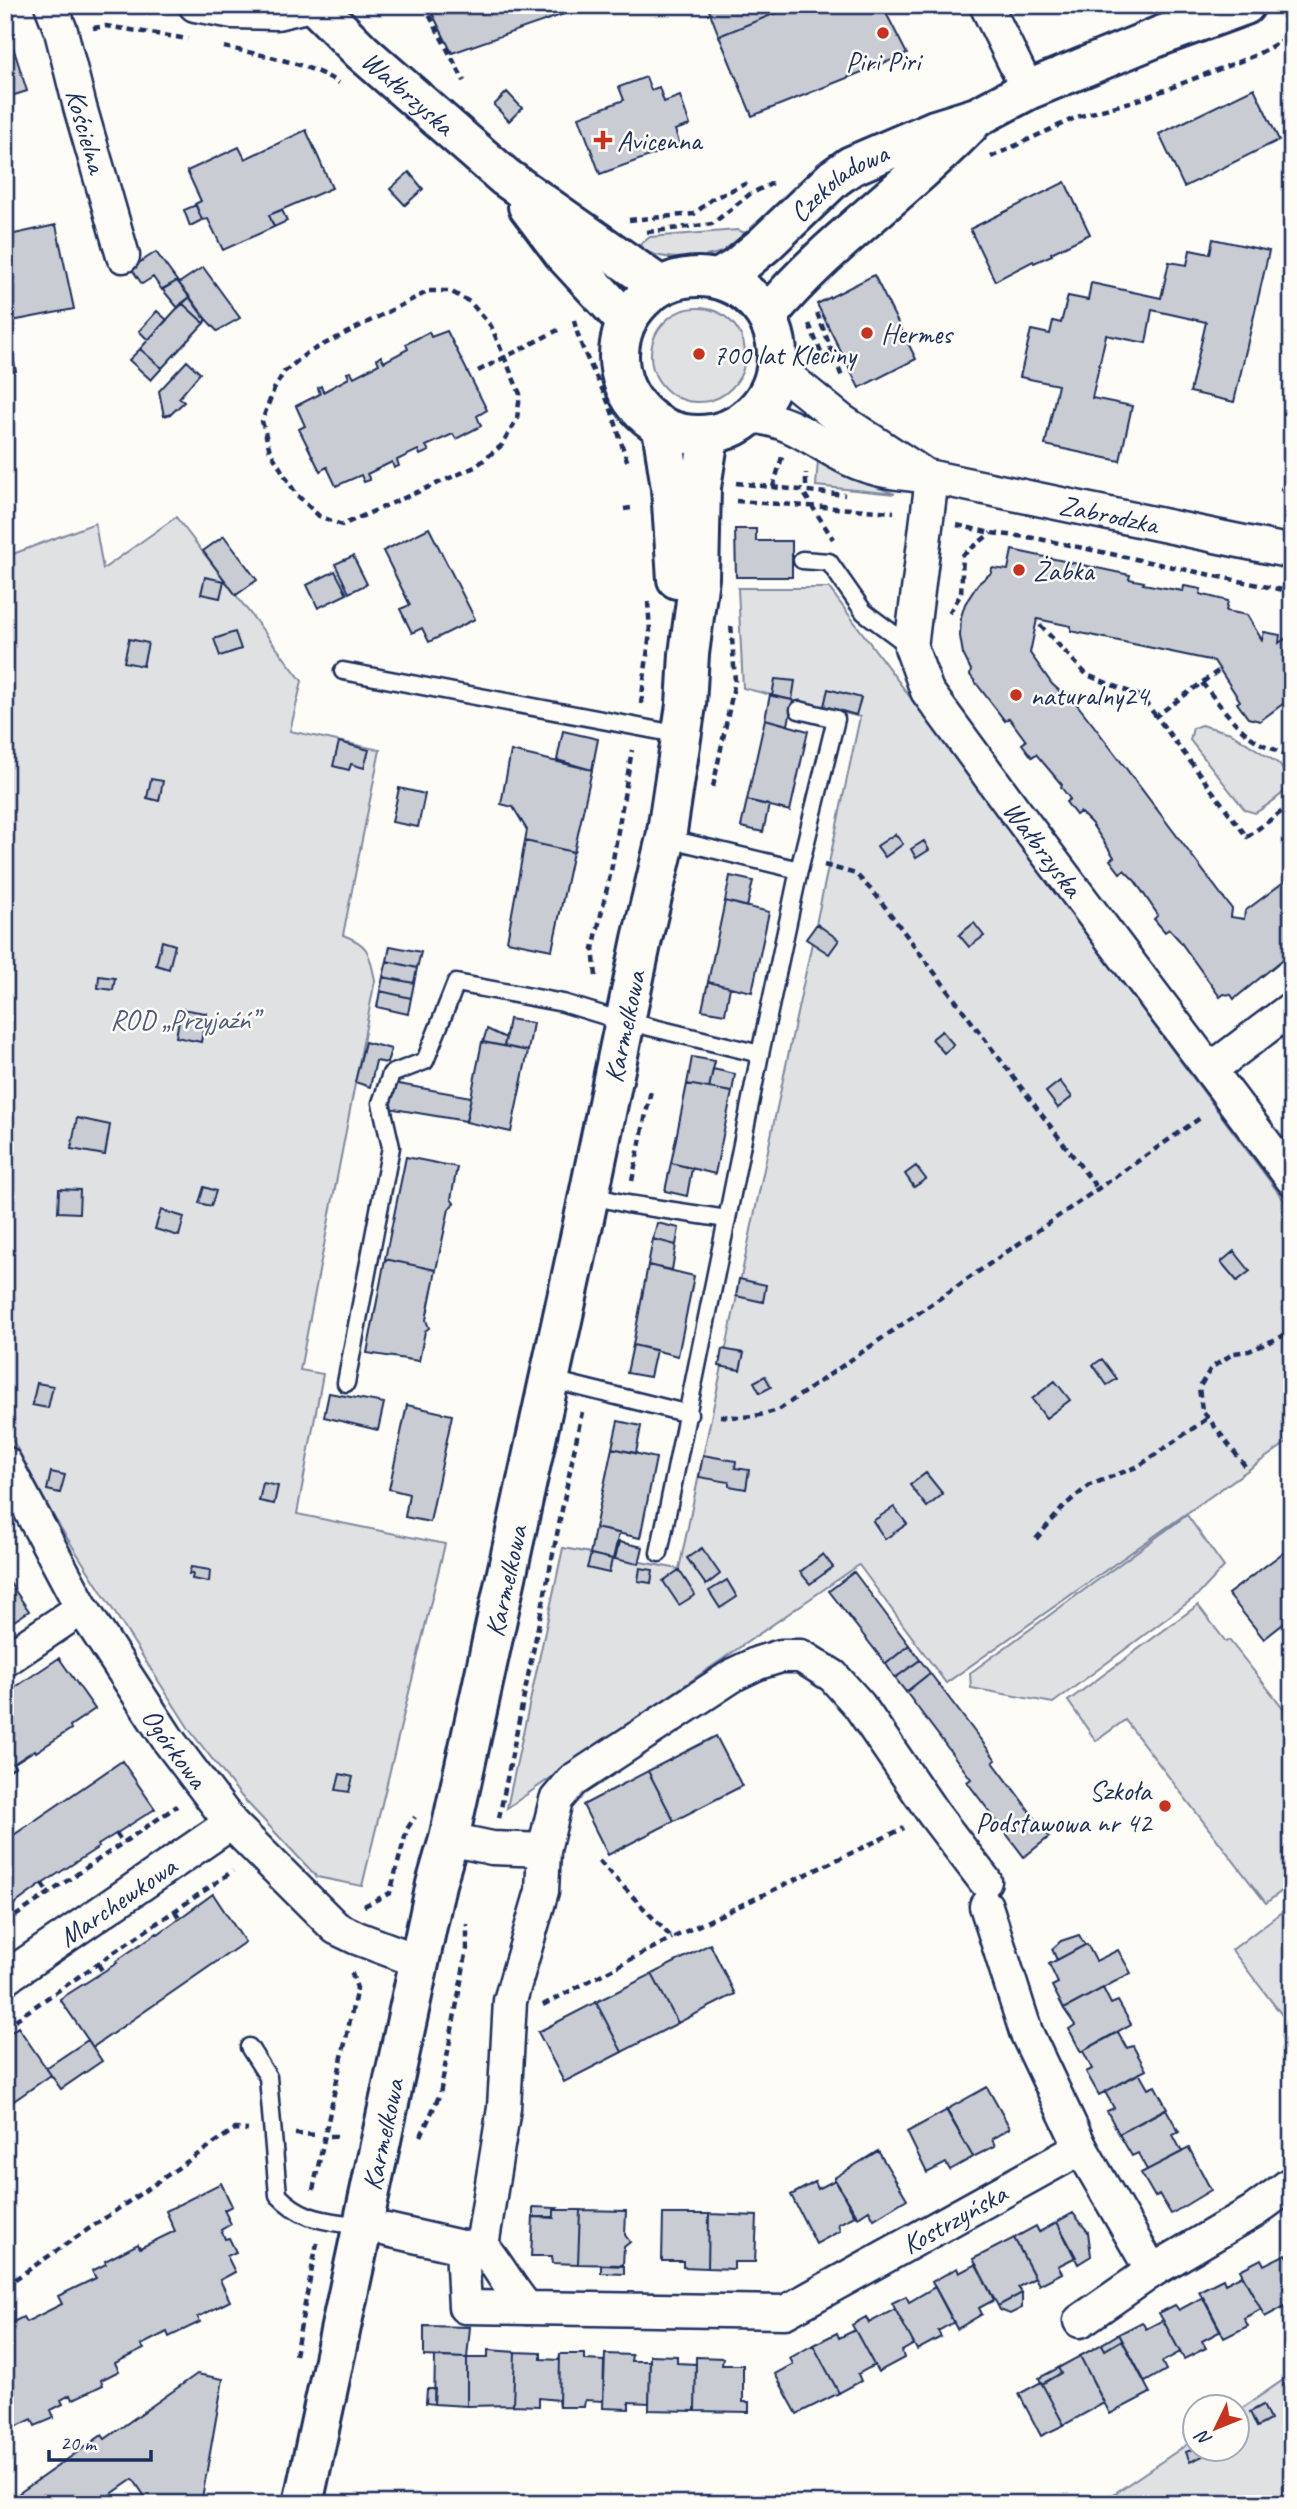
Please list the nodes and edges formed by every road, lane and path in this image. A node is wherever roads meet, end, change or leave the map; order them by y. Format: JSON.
{"nodes":[{"id":1,"x":195,"y":5,"type":"edge"},
{"id":2,"x":313,"y":5,"type":"edge"},
{"id":3,"x":424,"y":5,"type":"edge"},
{"id":4,"x":986,"y":5,"type":"edge"},
{"id":5,"x":1245,"y":5,"type":"edge"},
{"id":6,"x":56,"y":18,"type":"edge"},
{"id":7,"x":1292,"y":35,"type":"edge"},
{"id":8,"x":200,"y":41,"type":"dead end"},
{"id":9,"x":217,"y":45,"type":"dead end"},
{"id":10,"x":464,"y":81,"type":"dead end"},
{"id":11,"x":344,"y":86,"type":"dead end"},
{"id":12,"x":1028,"y":90,"type":"junction"},
{"id":13,"x":977,"y":117,"type":"junction"},
{"id":14,"x":982,"y":162,"type":"dead end"},
{"id":15,"x":505,"y":177,"type":"junction"},
{"id":16,"x":748,"y":189,"type":"dead end"},
{"id":17,"x":736,"y":205,"type":"dead end"},
{"id":18,"x":626,"y":220,"type":"dead end"},
{"id":19,"x":643,"y":233,"type":"dead end"},
{"id":20,"x":123,"y":256,"type":"dead end"},
{"id":21,"x":718,"y":279,"type":"junction"},
{"id":22,"x":660,"y":286,"type":"junction"},
{"id":23,"x":814,"y":304,"type":"dead end"},
{"id":24,"x":570,"y":308,"type":"dead end"},
{"id":25,"x":785,"y":314,"type":"junction"},
{"id":26,"x":626,"y":321,"type":"junction"},
{"id":27,"x":558,"y":330,"type":"dead end"},
{"id":28,"x":505,"y":357,"type":"junction"},
{"id":29,"x":778,"y":369,"type":"junction"},
{"id":30,"x":828,"y":370,"type":"dead end"},
{"id":31,"x":478,"y":371,"type":"dead end"},
{"id":32,"x":844,"y":383,"type":"dead end"},
{"id":33,"x":751,"y":415,"type":"junction"},
{"id":34,"x":662,"y":428,"type":"junction"},
{"id":35,"x":709,"y":436,"type":"junction"},
{"id":36,"x":787,"y":450,"type":"dead end"},
{"id":37,"x":631,"y":469,"type":"dead end"},
{"id":38,"x":929,"y":477,"type":"junction"},
{"id":39,"x":730,"y":483,"type":"dead end"},
{"id":40,"x":773,"y":487,"type":"junction"},
{"id":41,"x":1280,"y":488,"type":"dead end"},
{"id":42,"x":1292,"y":491,"type":"edge"},
{"id":43,"x":853,"y":495,"type":"dead end"},
{"id":44,"x":728,"y":501,"type":"dead end"},
{"id":45,"x":631,"y":508,"type":"dead end"},
{"id":46,"x":624,"y":509,"type":"dead end"},
{"id":47,"x":897,"y":513,"type":"dead end"},
{"id":48,"x":954,"y":524,"type":"dead end"},
{"id":49,"x":992,"y":533,"type":"junction"},
{"id":50,"x":1292,"y":552,"type":"edge"},
{"id":51,"x":802,"y":560,"type":"dead end"},
{"id":52,"x":1292,"y":593,"type":"edge"},
{"id":53,"x":647,"y":595,"type":"dead end"},
{"id":54,"x":946,"y":618,"type":"dead end"},
{"id":55,"x":1040,"y":625,"type":"dead end"},
{"id":56,"x":911,"y":647,"type":"junction"},
{"id":57,"x":689,"y":654,"type":"junction"},
{"id":58,"x":343,"y":671,"type":"dead end"},
{"id":59,"x":1218,"y":671,"type":"dead end"},
{"id":60,"x":1202,"y":683,"type":"junction"},
{"id":61,"x":799,"y":710,"type":"dead end"},
{"id":62,"x":638,"y":716,"type":"dead end"},
{"id":63,"x":1156,"y":716,"type":"junction"},
{"id":64,"x":682,"y":736,"type":"junction"},
{"id":65,"x":634,"y":739,"type":"dead end"},
{"id":66,"x":1292,"y":762,"type":"edge"},
{"id":67,"x":1292,"y":804,"type":"edge"},
{"id":68,"x":666,"y":838,"type":"junction"},
{"id":69,"x":829,"y":866,"type":"dead end"},
{"id":70,"x":799,"y":870,"type":"junction"},
{"id":71,"x":597,"y":986,"type":"dead end"},
{"id":72,"x":1292,"y":1008,"type":"edge"},
{"id":73,"x":626,"y":1020,"type":"junction"},
{"id":74,"x":760,"y":1054,"type":"junction"},
{"id":75,"x":1210,"y":1070,"type":"junction"},
{"id":76,"x":652,"y":1083,"type":"dead end"},
{"id":77,"x":1209,"y":1111,"type":"dead end"},
{"id":78,"x":1292,"y":1179,"type":"edge"},
{"id":79,"x":1097,"y":1188,"type":"junction"},
{"id":80,"x":588,"y":1195,"type":"junction"},
{"id":81,"x":627,"y":1204,"type":"junction"},
{"id":82,"x":727,"y":1219,"type":"junction"},
{"id":83,"x":1292,"y":1332,"type":"edge"},
{"id":84,"x":548,"y":1379,"type":"junction"},
{"id":85,"x":346,"y":1382,"type":"dead end"},
{"id":86,"x":587,"y":1388,"type":"junction"},
{"id":87,"x":689,"y":1414,"type":"junction"},
{"id":88,"x":720,"y":1416,"type":"dead end"},
{"id":89,"x":1208,"y":1418,"type":"junction"},
{"id":90,"x":5,"y":1463,"type":"edge"},
{"id":91,"x":1245,"y":1466,"type":"dead end"},
{"id":92,"x":1036,"y":1539,"type":"dead end"},
{"id":93,"x":659,"y":1553,"type":"dead end"},
{"id":94,"x":82,"y":1608,"type":"junction"},
{"id":95,"x":5,"y":1660,"type":"edge"},
{"id":96,"x":933,"y":1813,"type":"junction"},
{"id":97,"x":164,"y":1814,"type":"dead end"},
{"id":98,"x":416,"y":1815,"type":"dead end"},
{"id":99,"x":231,"y":1823,"type":"junction"},
{"id":100,"x":498,"y":1823,"type":"dead end"},
{"id":101,"x":116,"y":1833,"type":"dead end"},
{"id":102,"x":449,"y":1839,"type":"junction"},
{"id":103,"x":123,"y":1843,"type":"junction"},
{"id":104,"x":544,"y":1850,"type":"junction"},
{"id":105,"x":598,"y":1861,"type":"dead end"},
{"id":106,"x":221,"y":1879,"type":"dead end"},
{"id":107,"x":41,"y":1884,"type":"dead end"},
{"id":108,"x":48,"y":1894,"type":"junction"},
{"id":109,"x":175,"y":1911,"type":"junction"},
{"id":110,"x":180,"y":1919,"type":"dead end"},
{"id":111,"x":467,"y":1922,"type":"dead end"},
{"id":112,"x":5,"y":1923,"type":"edge"},
{"id":113,"x":350,"y":1935,"type":"junction"},
{"id":114,"x":672,"y":1938,"type":"junction"},
{"id":115,"x":421,"y":1962,"type":"junction"},
{"id":116,"x":98,"y":1964,"type":"junction"},
{"id":117,"x":103,"y":1972,"type":"dead end"},
{"id":118,"x":5,"y":1978,"type":"edge"},
{"id":119,"x":508,"y":2023,"type":"junction"},
{"id":120,"x":5,"y":2027,"type":"edge"},
{"id":121,"x":249,"y":2048,"type":"dead end"},
{"id":122,"x":272,"y":2132,"type":"junction"},
{"id":123,"x":319,"y":2135,"type":"dead end"},
{"id":124,"x":330,"y":2136,"type":"dead end"},
{"id":125,"x":338,"y":2136,"type":"dead end"},
{"id":126,"x":417,"y":2145,"type":"dead end"},
{"id":127,"x":1081,"y":2148,"type":"junction"},
{"id":128,"x":1292,"y":2183,"type":"edge"},
{"id":129,"x":319,"y":2219,"type":"junction"},
{"id":130,"x":375,"y":2228,"type":"junction"},
{"id":131,"x":472,"y":2247,"type":"junction"},
{"id":132,"x":1152,"y":2271,"type":"junction"},
{"id":133,"x":5,"y":2286,"type":"edge"},
{"id":134,"x":527,"y":2308,"type":"junction"},
{"id":135,"x":1080,"y":2321,"type":"dead end"},
{"id":136,"x":293,"y":2368,"type":"dead end"},
{"id":137,"x":303,"y":2504,"type":"edge"}],
"edges":[{"from":1,"to":2,"type":"street"},
{"from":2,"to":15,"type":"street","name":"Wałbrzyska"},
{"from":3,"to":10,"type":"path"},
{"from":4,"to":12,"type":"street"},
{"from":5,"to":12,"type":"street","name":"Czekoladowa"},
{"from":6,"to":8,"type":"path"},
{"from":6,"to":20,"type":"street","name":"Kościelna"},
{"from":7,"to":14,"type":"path"},
{"from":9,"to":11,"type":"path"},
{"from":12,"to":13,"type":"street","name":"Czekoladowa"},
{"from":13,"to":21,"type":"street","name":"Czekoladowa"},
{"from":13,"to":25,"type":"street","name":"Czekoladowa"},
{"from":15,"to":22,"type":"street","name":"Wałbrzyska"},
{"from":15,"to":26,"type":"street","name":"Wałbrzyska"},
{"from":16,"to":18,"type":"path"},
{"from":17,"to":19,"type":"path"},
{"from":21,"to":22,"type":"street"},
{"from":21,"to":25,"type":"street"},
{"from":22,"to":26,"type":"street"},
{"from":23,"to":32,"type":"path"},
{"from":24,"to":37,"type":"path"},
{"from":25,"to":29,"type":"street"},
{"from":25,"to":30,"type":"path"},
{"from":26,"to":34,"type":"street"},
{"from":27,"to":28,"type":"path"},
{"from":28,"to":28,"type":"path"},
{"from":28,"to":31,"type":"path"},
{"from":29,"to":33,"type":"street"},
{"from":29,"to":38,"type":"street"},
{"from":33,"to":35,"type":"street"},
{"from":33,"to":38,"type":"street"},
{"from":34,"to":35,"type":"street"},
{"from":34,"to":57,"type":"street","name":"Karmelkowa"},
{"from":35,"to":57,"type":"street","name":"Karmelkowa"},
{"from":36,"to":40,"type":"path"},
{"from":38,"to":50,"type":"street","name":"Zabrodzka"},
{"from":38,"to":56,"type":"street","name":"Wałbrzyska"},
{"from":39,"to":40,"type":"path"},
{"from":40,"to":43,"type":"path"},
{"from":41,"to":42,"type":"path"},
{"from":44,"to":47,"type":"path"},
{"from":45,"to":46,"type":"path"},
{"from":48,"to":49,"type":"path"},
{"from":49,"to":52,"type":"path"},
{"from":49,"to":54,"type":"path"},
{"from":51,"to":56,"type":"lane"},
{"from":53,"to":62,"type":"path"},
{"from":55,"to":63,"type":"path"},
{"from":56,"to":75,"type":"street","name":"Wałbrzyska"},
{"from":57,"to":64,"type":"street","name":"Karmelkowa"},
{"from":58,"to":64,"type":"lane"},
{"from":59,"to":60,"type":"path"},
{"from":60,"to":63,"type":"path"},
{"from":60,"to":66,"type":"path"},
{"from":61,"to":70,"type":"lane"},
{"from":63,"to":67,"type":"path"},
{"from":64,"to":68,"type":"street","name":"Karmelkowa"},
{"from":65,"to":71,"type":"path"},
{"from":68,"to":70,"type":"lane"},
{"from":68,"to":73,"type":"street","name":"Karmelkowa"},
{"from":69,"to":79,"type":"path"},
{"from":70,"to":74,"type":"lane"},
{"from":72,"to":75,"type":"street"},
{"from":73,"to":74,"type":"lane"},
{"from":73,"to":80,"type":"street","name":"Karmelkowa"},
{"from":73,"to":85,"type":"lane"},
{"from":74,"to":82,"type":"lane"},
{"from":75,"to":78,"type":"street","name":"Wałbrzyska"},
{"from":76,"to":81,"type":"path"},
{"from":77,"to":79,"type":"path"},
{"from":79,"to":88,"type":"path"},
{"from":80,"to":81,"type":"lane"},
{"from":80,"to":84,"type":"street","name":"Karmelkowa"},
{"from":81,"to":82,"type":"lane"},
{"from":82,"to":87,"type":"lane"},
{"from":83,"to":89,"type":"path"},
{"from":84,"to":86,"type":"lane"},
{"from":84,"to":102,"type":"street","name":"Karmelkowa"},
{"from":86,"to":87,"type":"lane"},
{"from":86,"to":100,"type":"path"},
{"from":87,"to":93,"type":"lane"},
{"from":89,"to":91,"type":"path"},
{"from":89,"to":92,"type":"path"},
{"from":90,"to":94,"type":"street","name":"Ogórkowa"},
{"from":94,"to":95,"type":"street"},
{"from":94,"to":99,"type":"street","name":"Ogórkowa"},
{"from":96,"to":104,"type":"street"},
{"from":96,"to":114,"type":"path"},
{"from":96,"to":127,"type":"street"},
{"from":97,"to":103,"type":"path"},
{"from":98,"to":113,"type":"path"},
{"from":99,"to":113,"type":"street","name":"Ogórkowa"},
{"from":99,"to":118,"type":"street","name":"Marchewkowa"},
{"from":101,"to":103,"type":"path"},
{"from":102,"to":104,"type":"street"},
{"from":102,"to":115,"type":"street","name":"Karmelkowa"},
{"from":103,"to":108,"type":"path"},
{"from":104,"to":119,"type":"street"},
{"from":105,"to":114,"type":"path"},
{"from":106,"to":109,"type":"path"},
{"from":107,"to":108,"type":"path"},
{"from":108,"to":112,"type":"path"},
{"from":109,"to":110,"type":"path"},
{"from":109,"to":116,"type":"path"},
{"from":111,"to":126,"type":"path"},
{"from":113,"to":115,"type":"street","name":"Ogórkowa"},
{"from":113,"to":129,"type":"path"},
{"from":114,"to":119,"type":"path"},
{"from":115,"to":130,"type":"street","name":"Karmelkowa"},
{"from":116,"to":117,"type":"path"},
{"from":116,"to":120,"type":"path"},
{"from":119,"to":131,"type":"street"},
{"from":121,"to":122,"type":"lane"},
{"from":122,"to":123,"type":"path"},
{"from":122,"to":129,"type":"lane"},
{"from":122,"to":133,"type":"path"},
{"from":124,"to":125,"type":"path"},
{"from":127,"to":132,"type":"street"},
{"from":127,"to":134,"type":"street","name":"Kostrzyńska"},
{"from":128,"to":132,"type":"street"},
{"from":129,"to":130,"type":"lane"},
{"from":129,"to":136,"type":"path"},
{"from":130,"to":131,"type":"street"},
{"from":130,"to":137,"type":"street","name":"Karmelkowa"},
{"from":131,"to":134,"type":"street"},
{"from":131,"to":134,"type":"street","name":"Kostrzyńska"},
{"from":132,"to":135,"type":"street"}]}
